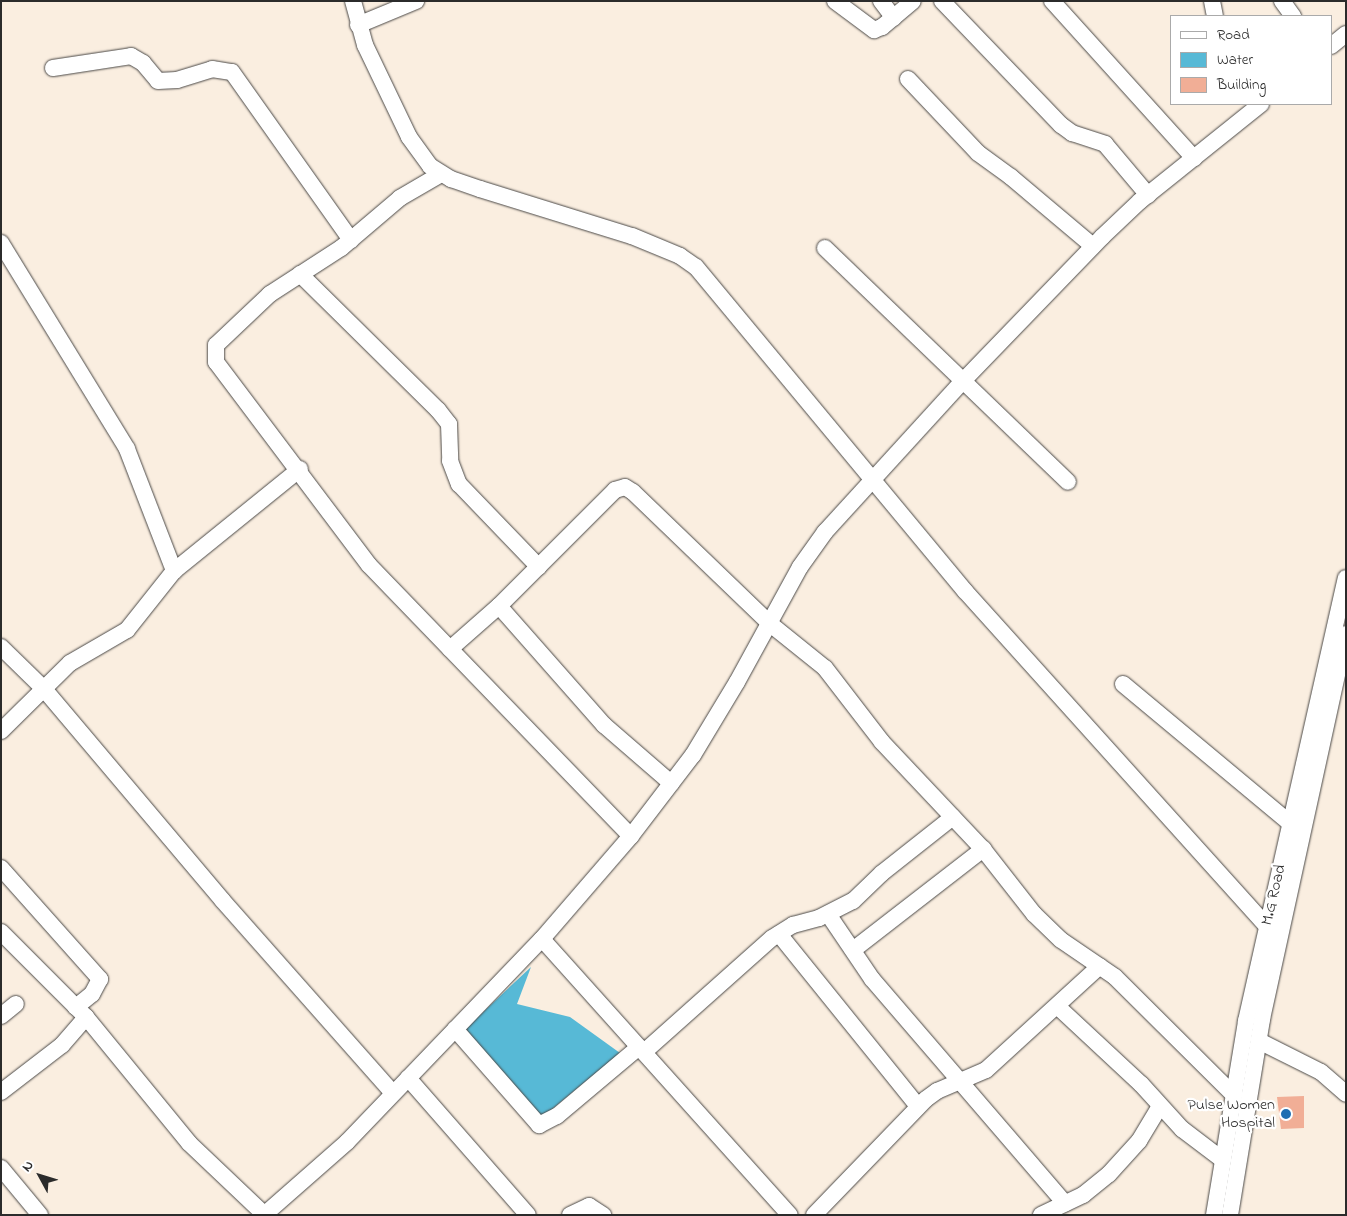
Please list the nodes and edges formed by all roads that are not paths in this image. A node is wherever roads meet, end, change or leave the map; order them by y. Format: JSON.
{"nodes":[{"id":1,"x":353,"y":1,"type":"edge"},
{"id":2,"x":416,"y":1,"type":"edge"},
{"id":3,"x":835,"y":1,"type":"edge"},
{"id":4,"x":881,"y":1,"type":"edge"},
{"id":5,"x":913,"y":1,"type":"edge"},
{"id":6,"x":942,"y":1,"type":"edge"},
{"id":7,"x":1052,"y":1,"type":"edge"},
{"id":8,"x":1212,"y":1,"type":"edge"},
{"id":9,"x":1282,"y":1,"type":"edge"},
{"id":10,"x":1215,"y":15,"type":"edge"},
{"id":11,"x":1292,"y":15,"type":"edge"},
{"id":12,"x":894,"y":18,"type":"junction"},
{"id":13,"x":358,"y":25,"type":"junction"},
{"id":14,"x":1346,"y":34,"type":"edge"},
{"id":15,"x":1332,"y":45,"type":"edge"},
{"id":16,"x":53,"y":68,"type":"dead end"},
{"id":17,"x":908,"y":80,"type":"dead end"},
{"id":18,"x":1260,"y":105,"type":"edge"},
{"id":19,"x":1194,"y":158,"type":"junction"},
{"id":20,"x":441,"y":174,"type":"junction"},
{"id":21,"x":1148,"y":195,"type":"junction"},
{"id":22,"x":351,"y":240,"type":"junction"},
{"id":23,"x":1,"y":243,"type":"edge"},
{"id":24,"x":1093,"y":246,"type":"junction"},
{"id":25,"x":825,"y":248,"type":"dead end"},
{"id":26,"x":300,"y":274,"type":"junction"},
{"id":27,"x":962,"y":382,"type":"junction"},
{"id":28,"x":300,"y":469,"type":"junction"},
{"id":29,"x":872,"y":479,"type":"junction"},
{"id":30,"x":1068,"y":482,"type":"dead end"},
{"id":31,"x":539,"y":567,"type":"junction"},
{"id":32,"x":174,"y":570,"type":"junction"},
{"id":33,"x":1346,"y":578,"type":"edge"},
{"id":34,"x":499,"y":606,"type":"junction"},
{"id":35,"x":769,"y":623,"type":"junction"},
{"id":36,"x":1346,"y":636,"type":"edge"},
{"id":37,"x":1,"y":647,"type":"edge"},
{"id":38,"x":450,"y":649,"type":"junction"},
{"id":39,"x":1123,"y":684,"type":"dead end"},
{"id":40,"x":1328,"y":687,"type":"junction"},
{"id":41,"x":44,"y":688,"type":"junction"},
{"id":42,"x":1,"y":731,"type":"edge"},
{"id":43,"x":671,"y":783,"type":"junction"},
{"id":44,"x":953,"y":817,"type":"junction"},
{"id":45,"x":1290,"y":823,"type":"junction"},
{"id":46,"x":631,"y":836,"type":"junction"},
{"id":47,"x":983,"y":849,"type":"junction"},
{"id":48,"x":1,"y":868,"type":"edge"},
{"id":49,"x":828,"y":914,"type":"junction"},
{"id":50,"x":1267,"y":926,"type":"junction"},
{"id":51,"x":1,"y":932,"type":"edge"},
{"id":52,"x":779,"y":934,"type":"junction"},
{"id":53,"x":542,"y":938,"type":"junction"},
{"id":54,"x":854,"y":950,"type":"junction"},
{"id":55,"x":1100,"y":966,"type":"junction"},
{"id":56,"x":16,"y":1004,"type":"dead end"},
{"id":57,"x":1057,"y":1006,"type":"junction"},
{"id":58,"x":81,"y":1012,"type":"junction"},
{"id":59,"x":1,"y":1016,"type":"edge"},
{"id":60,"x":454,"y":1029,"type":"junction"},
{"id":61,"x":1254,"y":1036,"type":"junction"},
{"id":62,"x":641,"y":1049,"type":"junction"},
{"id":63,"x":408,"y":1078,"type":"junction"},
{"id":64,"x":960,"y":1083,"type":"junction"},
{"id":65,"x":1,"y":1092,"type":"edge"},
{"id":66,"x":393,"y":1093,"type":"junction"},
{"id":67,"x":1346,"y":1094,"type":"edge"},
{"id":68,"x":1234,"y":1095,"type":"junction"},
{"id":69,"x":918,"y":1106,"type":"junction"},
{"id":70,"x":1160,"y":1106,"type":"junction"},
{"id":71,"x":1223,"y":1160,"type":"junction"},
{"id":72,"x":1,"y":1168,"type":"edge"},
{"id":73,"x":1065,"y":1203,"type":"junction"},
{"id":74,"x":40,"y":1215,"type":"edge"},
{"id":75,"x":265,"y":1215,"type":"edge"},
{"id":76,"x":528,"y":1215,"type":"edge"},
{"id":77,"x":570,"y":1215,"type":"edge"},
{"id":78,"x":604,"y":1215,"type":"edge"},
{"id":79,"x":790,"y":1215,"type":"edge"},
{"id":80,"x":814,"y":1215,"type":"edge"},
{"id":81,"x":1041,"y":1215,"type":"edge"},
{"id":82,"x":1214,"y":1215,"type":"edge"},
{"id":83,"x":1230,"y":1215,"type":"edge"}],
"edges":[{"from":1,"to":13,"type":"street"},
{"from":2,"to":13,"type":"street"},
{"from":3,"to":12,"type":"street"},
{"from":4,"to":12,"type":"street"},
{"from":5,"to":12,"type":"street"},
{"from":6,"to":21,"type":"street"},
{"from":7,"to":19,"type":"street"},
{"from":8,"to":10,"type":"street"},
{"from":9,"to":11,"type":"street"},
{"from":13,"to":20,"type":"street"},
{"from":14,"to":15,"type":"street"},
{"from":16,"to":22,"type":"street"},
{"from":17,"to":24,"type":"street"},
{"from":18,"to":19,"type":"street"},
{"from":19,"to":21,"type":"street"},
{"from":20,"to":22,"type":"street"},
{"from":20,"to":29,"type":"street"},
{"from":21,"to":24,"type":"street"},
{"from":22,"to":26,"type":"street"},
{"from":23,"to":32,"type":"street"},
{"from":24,"to":27,"type":"street"},
{"from":25,"to":27,"type":"street"},
{"from":26,"to":28,"type":"street"},
{"from":26,"to":31,"type":"street"},
{"from":27,"to":29,"type":"street"},
{"from":27,"to":30,"type":"street"},
{"from":28,"to":32,"type":"street"},
{"from":28,"to":38,"type":"street"},
{"from":29,"to":35,"type":"street"},
{"from":29,"to":50,"type":"street"},
{"from":31,"to":34,"type":"street"},
{"from":31,"to":35,"type":"street"},
{"from":32,"to":41,"type":"street"},
{"from":33,"to":40,"type":"street","name":"M.G Road"},
{"from":34,"to":38,"type":"street"},
{"from":34,"to":43,"type":"street"},
{"from":35,"to":43,"type":"street"},
{"from":35,"to":44,"type":"street"},
{"from":36,"to":40,"type":"street","name":"M.G Road"},
{"from":37,"to":41,"type":"street"},
{"from":38,"to":46,"type":"street"},
{"from":39,"to":45,"type":"street"},
{"from":40,"to":45,"type":"street","name":"M.G Road"},
{"from":40,"to":61,"type":"street","name":"M.G Road"},
{"from":41,"to":42,"type":"street"},
{"from":41,"to":66,"type":"street"},
{"from":43,"to":46,"type":"street"},
{"from":44,"to":47,"type":"street"},
{"from":44,"to":49,"type":"street"},
{"from":45,"to":50,"type":"street","name":"M.G Road"},
{"from":46,"to":53,"type":"street"},
{"from":47,"to":54,"type":"street"},
{"from":47,"to":55,"type":"street"},
{"from":48,"to":58,"type":"street"},
{"from":49,"to":52,"type":"street"},
{"from":49,"to":54,"type":"street"},
{"from":50,"to":61,"type":"street","name":"M.G Road"},
{"from":51,"to":58,"type":"street"},
{"from":52,"to":62,"type":"street"},
{"from":52,"to":69,"type":"street"},
{"from":53,"to":60,"type":"street"},
{"from":53,"to":62,"type":"street"},
{"from":54,"to":64,"type":"street"},
{"from":55,"to":57,"type":"street"},
{"from":55,"to":68,"type":"street"},
{"from":56,"to":59,"type":"street"},
{"from":57,"to":64,"type":"street"},
{"from":57,"to":70,"type":"street"},
{"from":58,"to":65,"type":"street"},
{"from":58,"to":75,"type":"street"},
{"from":60,"to":62,"type":"street"},
{"from":60,"to":63,"type":"street"},
{"from":61,"to":67,"type":"street"},
{"from":61,"to":68,"type":"street","name":"M.G Road"},
{"from":61,"to":83,"type":"street","name":"M.G Road"},
{"from":62,"to":79,"type":"street"},
{"from":63,"to":66,"type":"street"},
{"from":63,"to":76,"type":"street"},
{"from":64,"to":69,"type":"street"},
{"from":64,"to":73,"type":"street"},
{"from":66,"to":75,"type":"street"},
{"from":68,"to":71,"type":"street","name":"M.G Road"},
{"from":69,"to":80,"type":"street"},
{"from":70,"to":71,"type":"street"},
{"from":70,"to":73,"type":"street"},
{"from":71,"to":82,"type":"street","name":"M.G Road"},
{"from":72,"to":74,"type":"street"},
{"from":73,"to":81,"type":"street"},
{"from":77,"to":78,"type":"street"}]}
